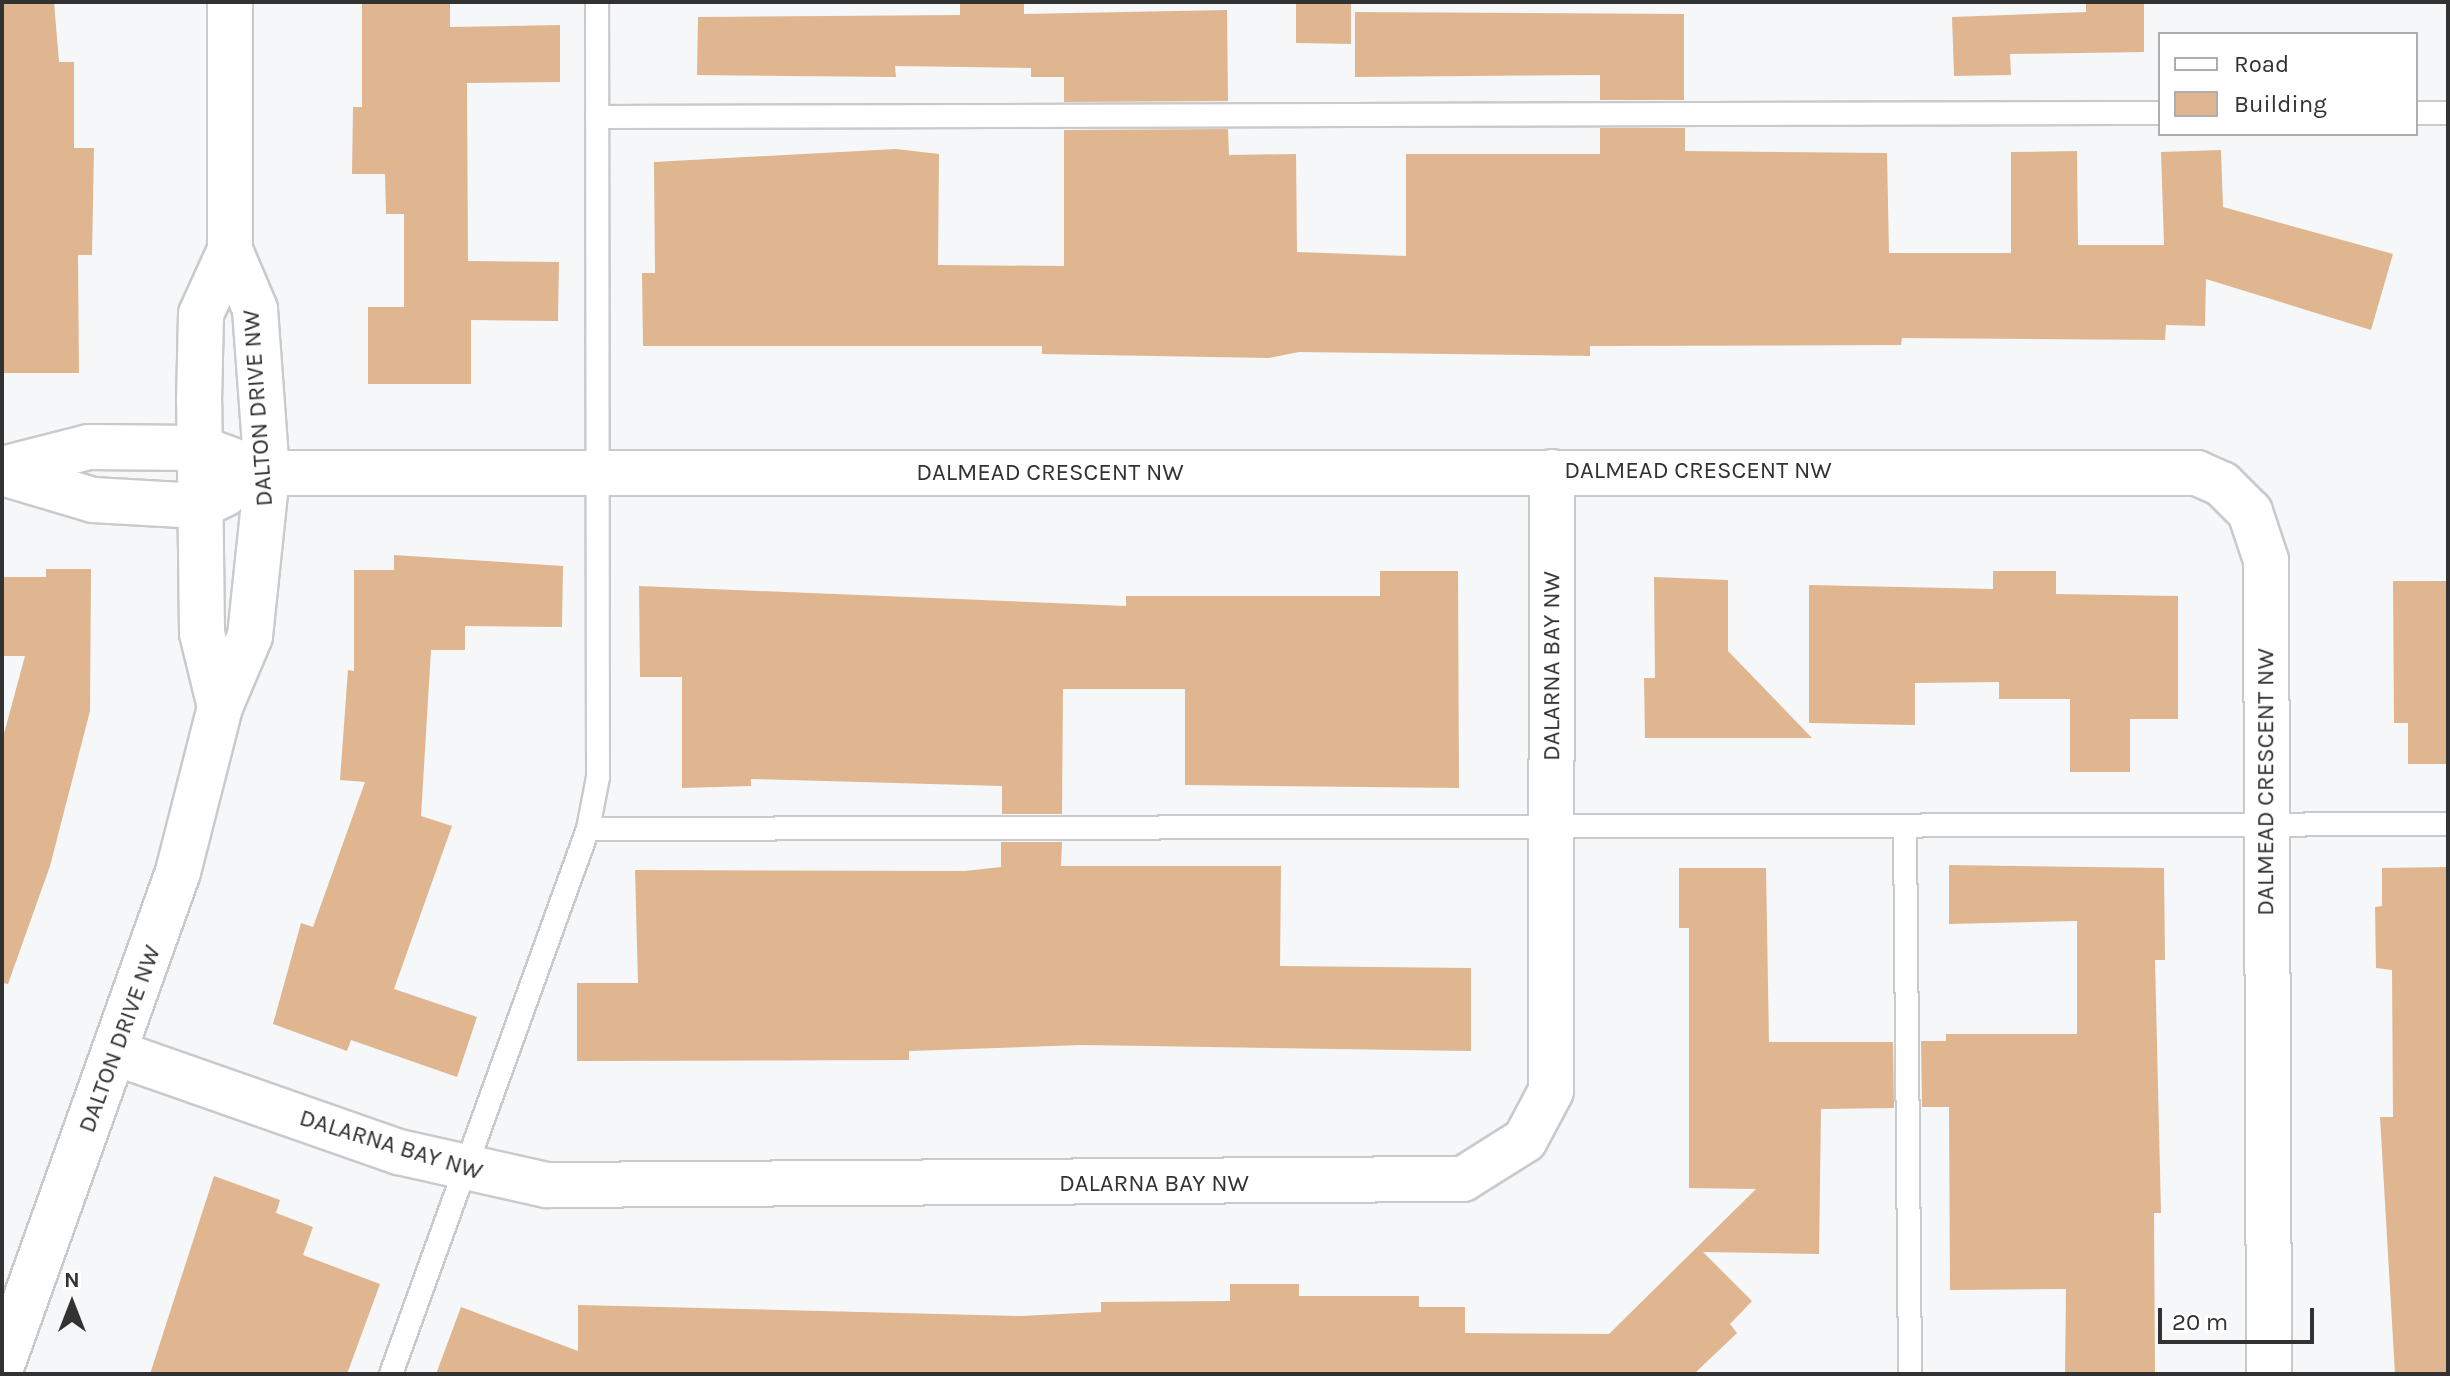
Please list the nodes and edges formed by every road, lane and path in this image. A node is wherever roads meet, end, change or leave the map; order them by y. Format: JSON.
{"nodes":[{"id":1,"x":230,"y":2,"type":"edge"},
{"id":2,"x":597,"y":2,"type":"edge"},
{"id":3,"x":2158,"y":113,"type":"edge"},
{"id":4,"x":2418,"y":113,"type":"edge"},
{"id":5,"x":2448,"y":113,"type":"edge"},
{"id":6,"x":597,"y":117,"type":"junction"},
{"id":7,"x":230,"y":250,"type":"junction"},
{"id":8,"x":199,"y":448,"type":"junction"},
{"id":9,"x":2,"y":471,"type":"edge"},
{"id":10,"x":1552,"y":472,"type":"junction"},
{"id":11,"x":267,"y":473,"type":"junction"},
{"id":12,"x":598,"y":473,"type":"junction"},
{"id":13,"x":199,"y":506,"type":"junction"},
{"id":14,"x":220,"y":707,"type":"junction"},
{"id":15,"x":2448,"y":824,"type":"edge"},
{"id":16,"x":2266,"y":825,"type":"junction"},
{"id":17,"x":1552,"y":826,"type":"junction"},
{"id":18,"x":588,"y":829,"type":"junction"},
{"id":19,"x":1905,"y":829,"type":"junction"},
{"id":20,"x":116,"y":1053,"type":"junction"},
{"id":21,"x":465,"y":1170,"type":"junction"},
{"id":22,"x":2,"y":1365,"type":"edge"},
{"id":23,"x":391,"y":1374,"type":"edge"},
{"id":24,"x":1910,"y":1374,"type":"edge"},
{"id":25,"x":2269,"y":1374,"type":"edge"}],
"edges":[{"from":1,"to":7,"type":"street","name":"DALTON DRIVE NW"},
{"from":2,"to":6,"type":"lane"},
{"from":3,"to":6,"type":"lane"},
{"from":4,"to":5,"type":"lane"},
{"from":6,"to":12,"type":"lane"},
{"from":7,"to":8,"type":"street","name":"DALTON DRIVE NW"},
{"from":7,"to":11,"type":"street","name":"DALTON DRIVE NW"},
{"from":8,"to":9,"type":"street"},
{"from":8,"to":11,"type":"street"},
{"from":8,"to":13,"type":"street","name":"DALTON DRIVE NW"},
{"from":9,"to":13,"type":"street"},
{"from":10,"to":12,"type":"street","name":"DALMEAD CRESCENT NW"},
{"from":10,"to":16,"type":"street","name":"DALMEAD CRESCENT NW"},
{"from":10,"to":17,"type":"street","name":"DALARNA BAY NW"},
{"from":11,"to":12,"type":"street","name":"DALMEAD CRESCENT NW"},
{"from":11,"to":13,"type":"street"},
{"from":11,"to":14,"type":"street","name":"DALTON DRIVE NW"},
{"from":12,"to":18,"type":"lane"},
{"from":13,"to":14,"type":"street","name":"DALTON DRIVE NW"},
{"from":14,"to":20,"type":"street","name":"DALTON DRIVE NW"},
{"from":15,"to":16,"type":"lane"},
{"from":16,"to":19,"type":"lane"},
{"from":16,"to":25,"type":"street","name":"DALMEAD CRESCENT NW"},
{"from":17,"to":18,"type":"lane"},
{"from":17,"to":19,"type":"lane"},
{"from":17,"to":21,"type":"street","name":"DALARNA BAY NW"},
{"from":18,"to":21,"type":"lane"},
{"from":19,"to":24,"type":"lane"},
{"from":20,"to":21,"type":"street","name":"DALARNA BAY NW"},
{"from":20,"to":22,"type":"street","name":"DALTON DRIVE NW"},
{"from":21,"to":23,"type":"lane"}]}
